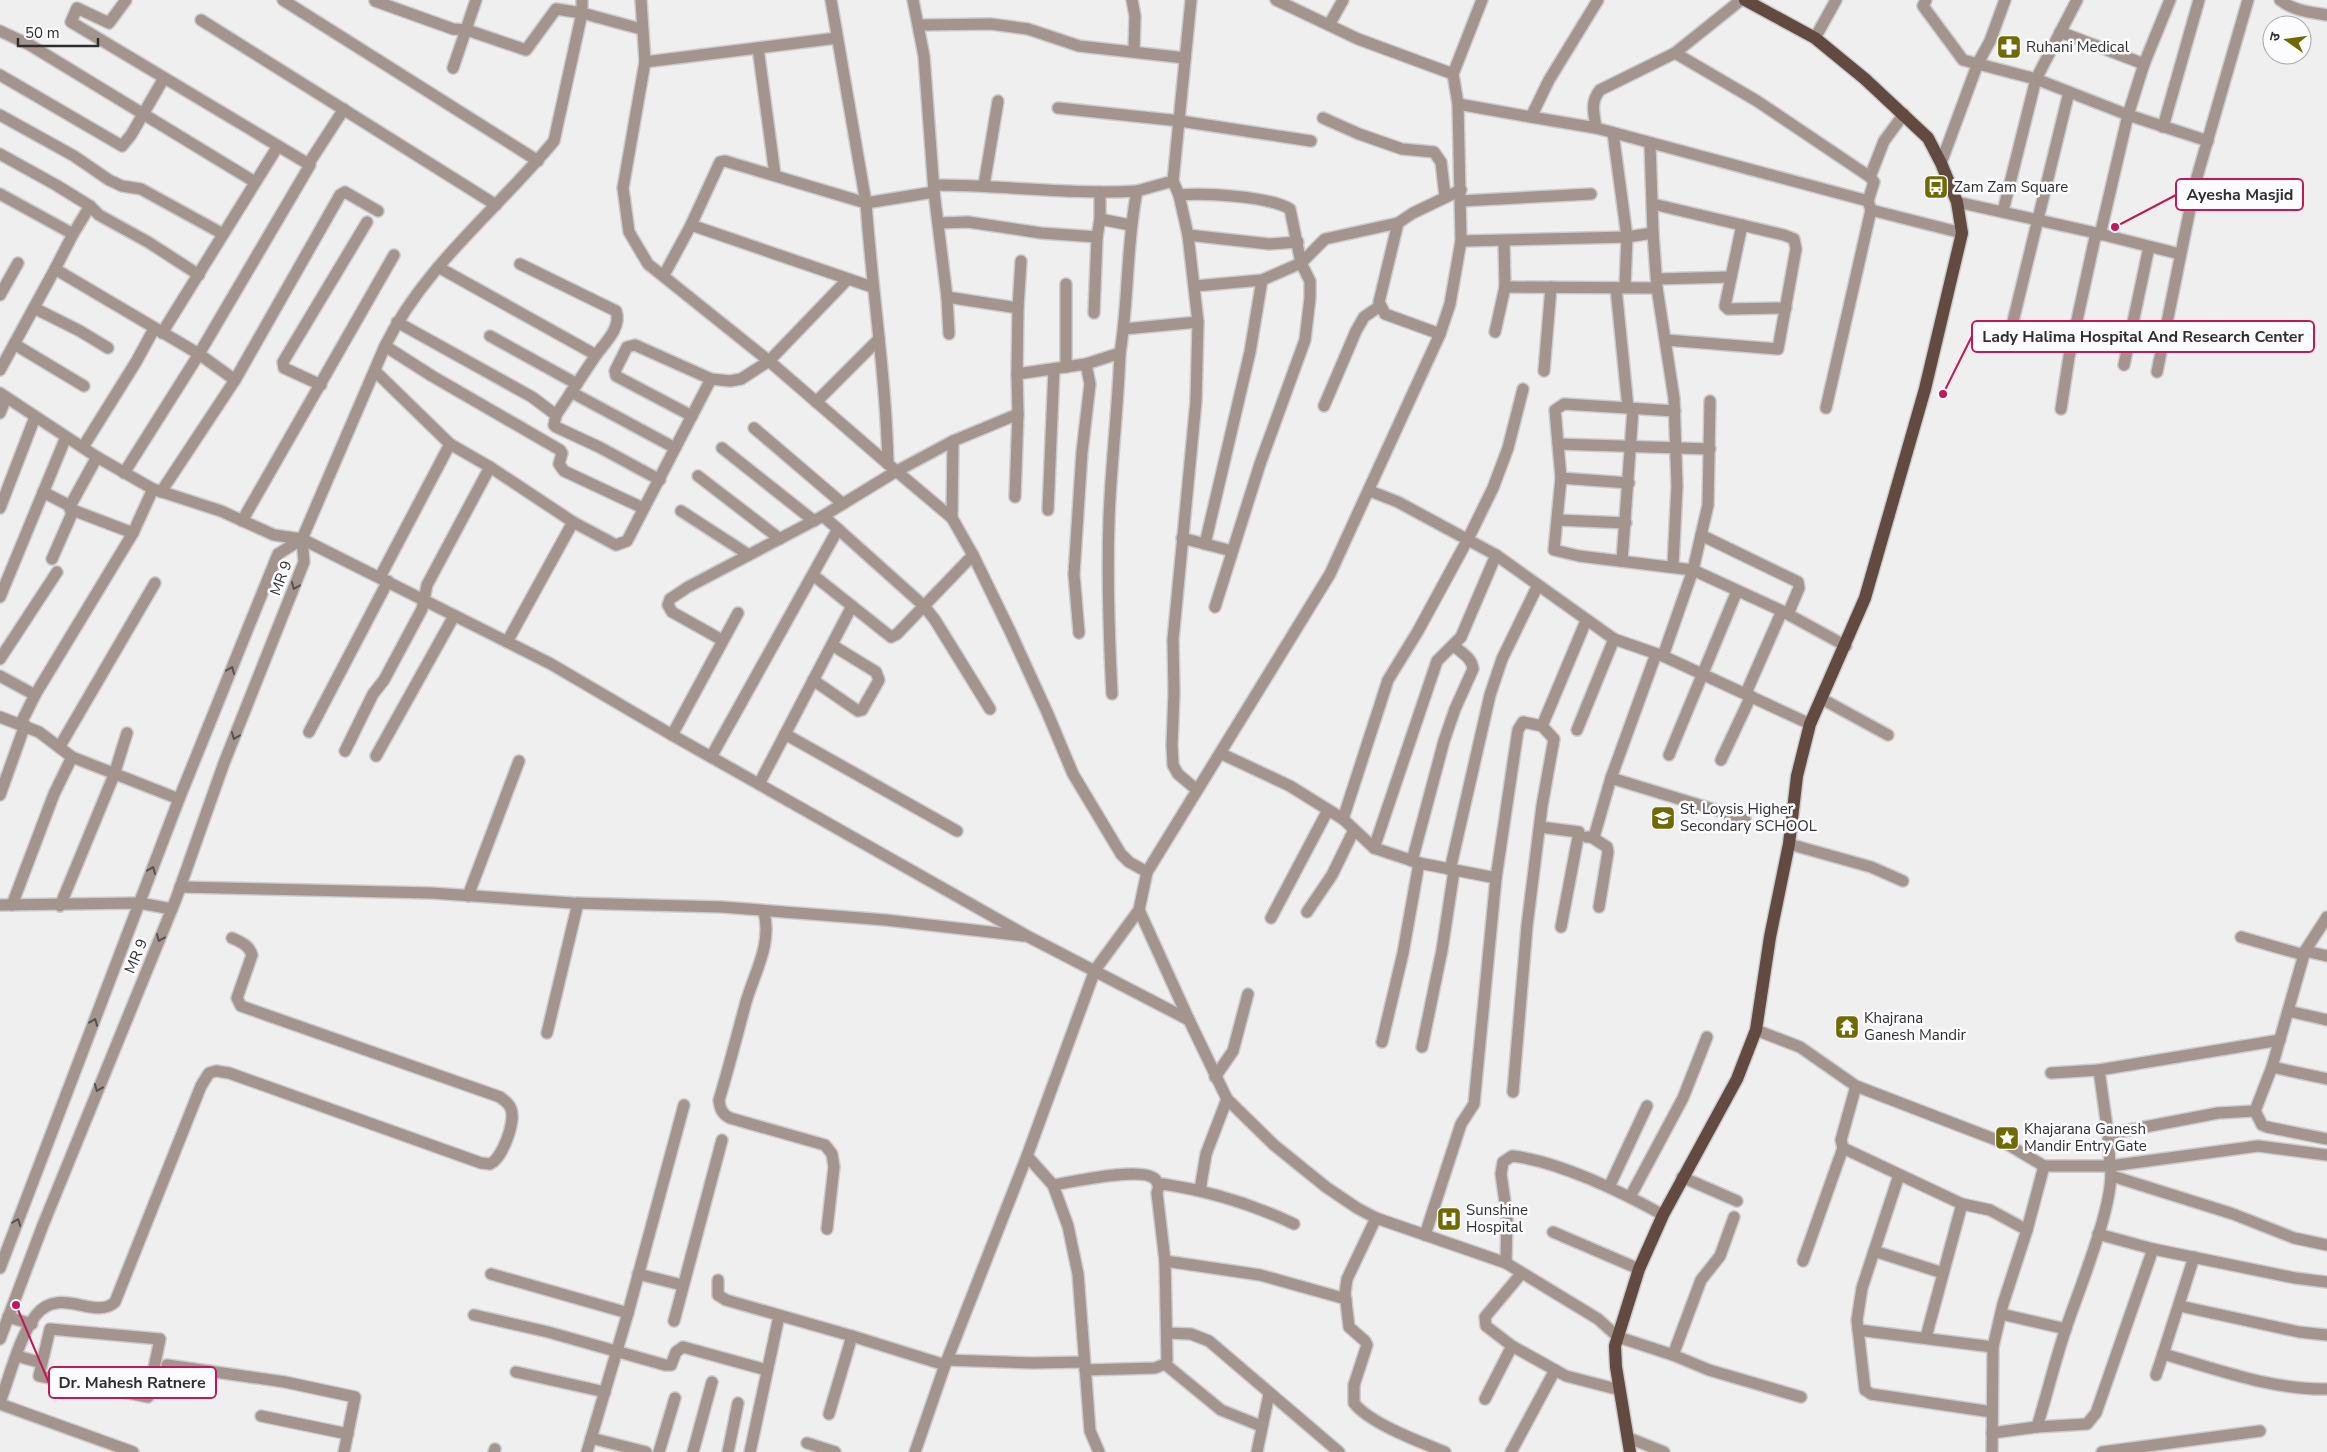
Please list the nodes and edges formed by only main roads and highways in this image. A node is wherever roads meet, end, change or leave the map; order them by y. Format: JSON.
{"nodes":[{"id":1,"x":1743,"y":0,"type":"edge"},
{"id":2,"x":1630,"y":1452,"type":"edge"}],
"edges":[{"from":1,"to":2,"type":"main road"}]}
